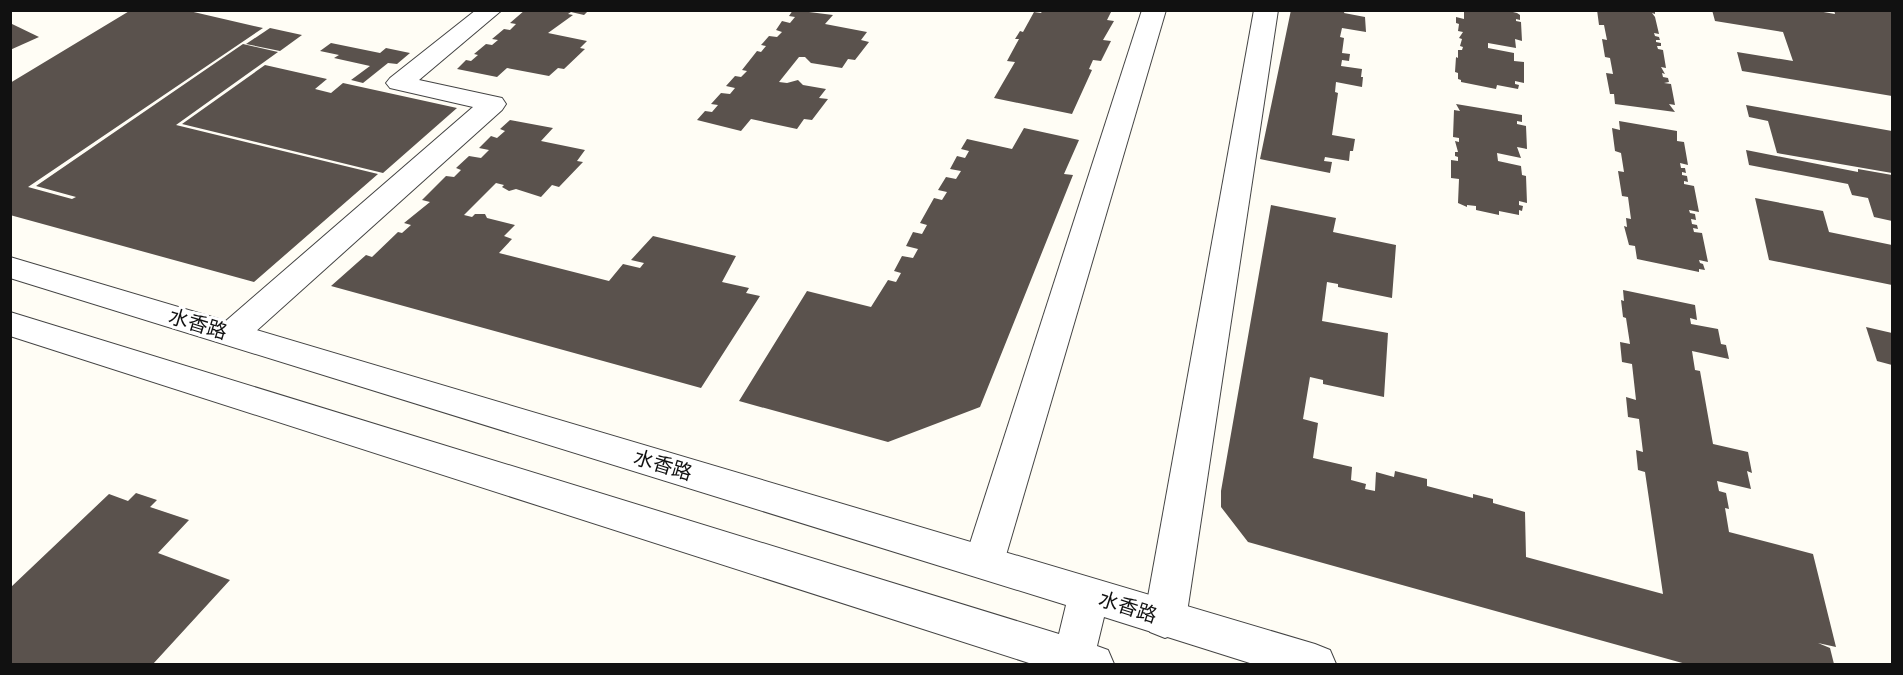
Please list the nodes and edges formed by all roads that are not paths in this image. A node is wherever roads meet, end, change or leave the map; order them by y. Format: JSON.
{"nodes":[{"id":1,"x":491,"y":10,"type":"edge"},
{"id":2,"x":1154,"y":10,"type":"edge"},
{"id":3,"x":1266,"y":10,"type":"edge"},
{"id":4,"x":10,"y":267,"type":"edge"},
{"id":5,"x":10,"y":324,"type":"edge"},
{"id":6,"x":232,"y":334,"type":"junction"},
{"id":7,"x":984,"y":562,"type":"junction"},
{"id":8,"x":1089,"y":595,"type":"junction"},
{"id":9,"x":1165,"y":619,"type":"junction"},
{"id":10,"x":1080,"y":662,"type":"edge"},
{"id":11,"x":1315,"y":664,"type":"edge"}],
"edges":[{"from":1,"to":6,"type":"street"},
{"from":2,"to":7,"type":"street"},
{"from":3,"to":9,"type":"street"},
{"from":4,"to":6,"type":"street","name":"水香路"},
{"from":5,"to":10,"type":"street"},
{"from":6,"to":7,"type":"street","name":"水香路"},
{"from":7,"to":8,"type":"street","name":"水香路"},
{"from":8,"to":9,"type":"street","name":"水香路"},
{"from":8,"to":10,"type":"street"},
{"from":9,"to":11,"type":"street","name":"水香路"}]}
